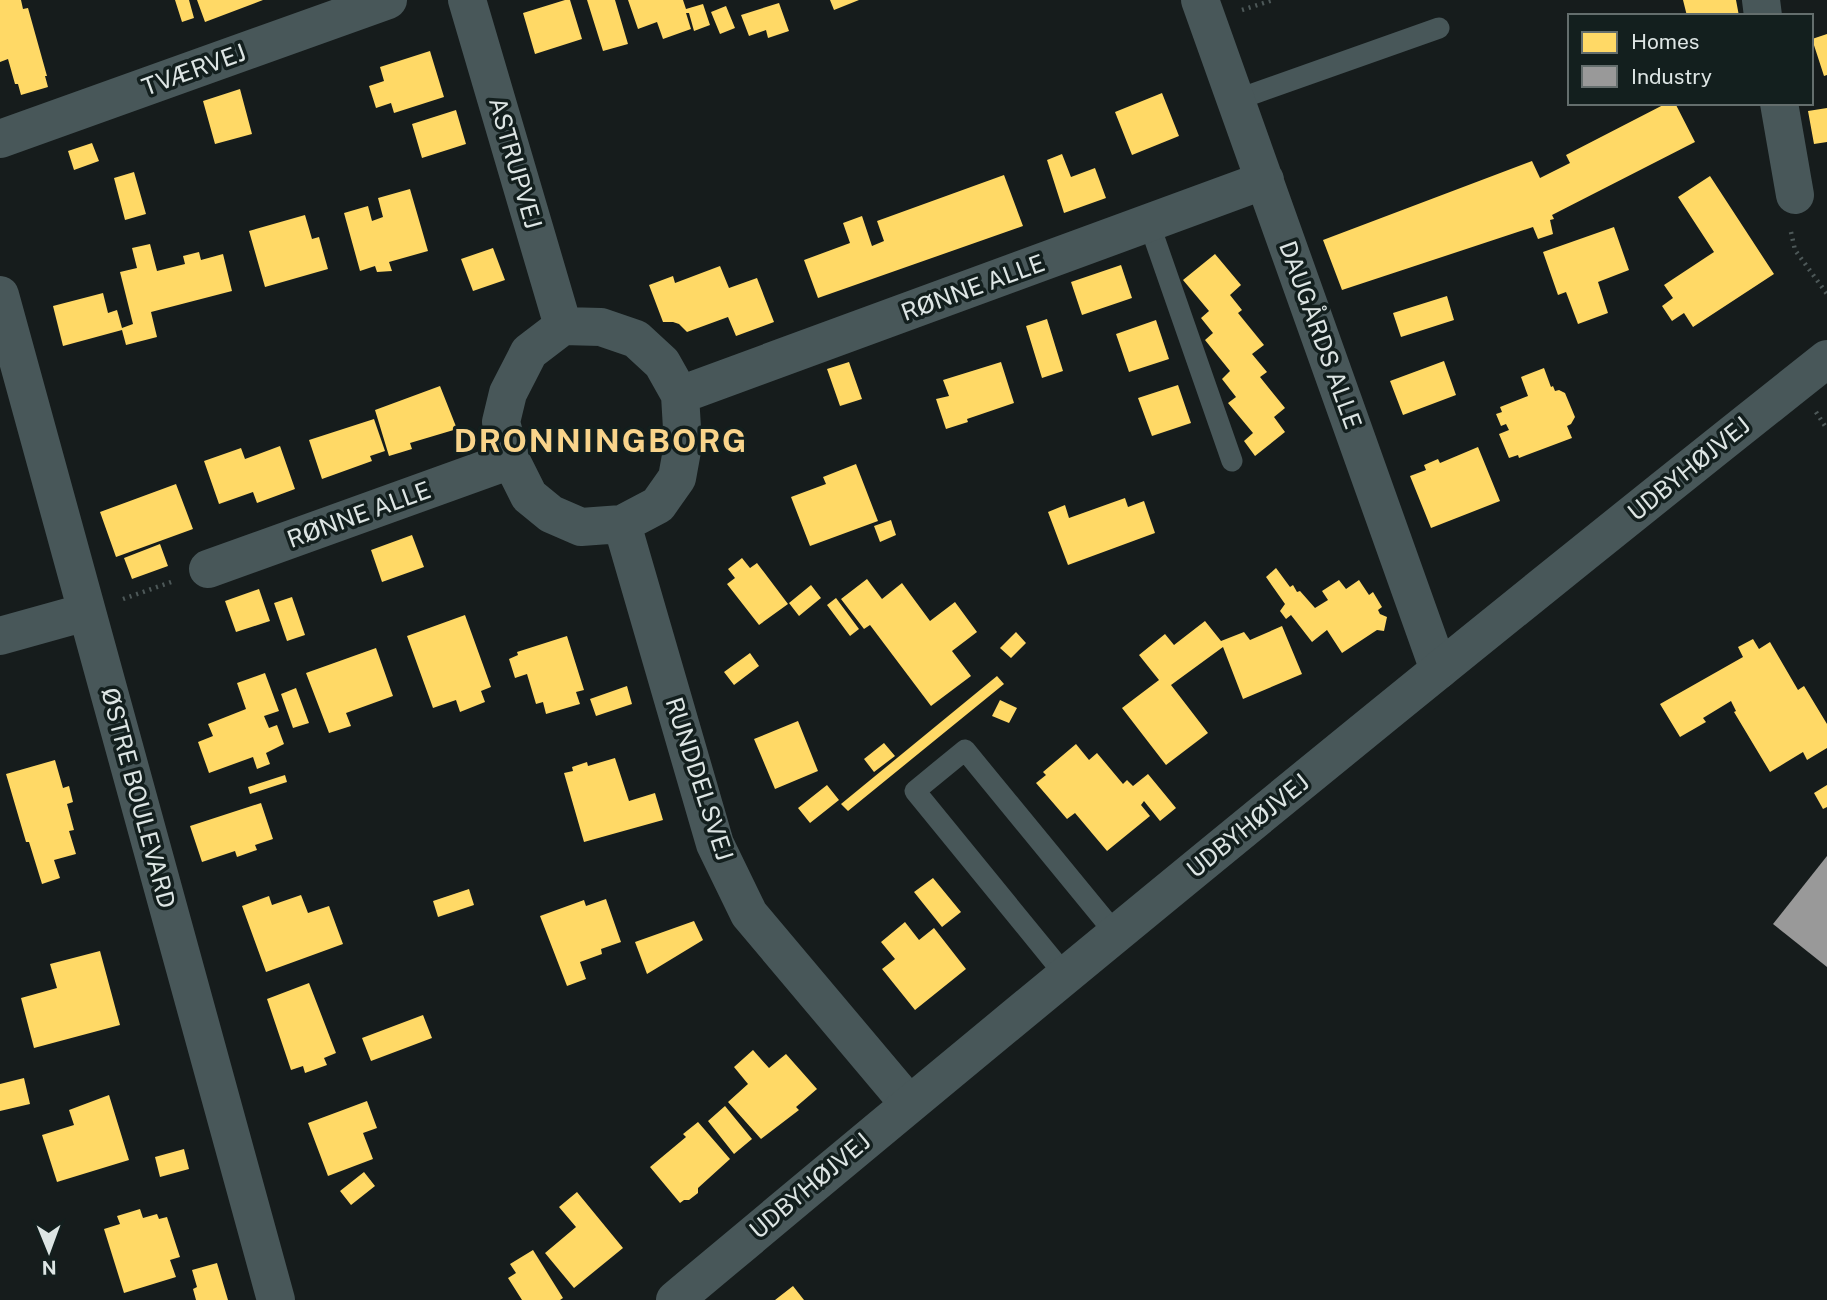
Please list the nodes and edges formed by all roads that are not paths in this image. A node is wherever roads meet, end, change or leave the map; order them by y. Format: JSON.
{"nodes":[{"id":1,"x":388,"y":0,"type":"edge"},
{"id":2,"x":467,"y":0,"type":"edge"},
{"id":3,"x":1200,"y":0,"type":"edge"},
{"id":4,"x":1439,"y":28,"type":"dead end"},
{"id":5,"x":1236,"y":100,"type":"junction"},
{"id":6,"x":1779,"y":105,"type":"edge"},
{"id":7,"x":0,"y":139,"type":"edge"},
{"id":8,"x":1265,"y":180,"type":"junction"},
{"id":9,"x":1795,"y":195,"type":"road end"},
{"id":10,"x":1149,"y":223,"type":"junction"},
{"id":11,"x":0,"y":295,"type":"edge"},
{"id":12,"x":563,"y":326,"type":"junction"},
{"id":13,"x":1827,"y":359,"type":"edge"},
{"id":14,"x":680,"y":396,"type":"junction"},
{"id":15,"x":510,"y":460,"type":"junction"},
{"id":16,"x":1232,"y":461,"type":"dead end"},
{"id":17,"x":622,"y":524,"type":"junction"},
{"id":18,"x":208,"y":569,"type":"road end"},
{"id":19,"x":86,"y":612,"type":"junction"},
{"id":20,"x":0,"y":636,"type":"edge"},
{"id":21,"x":1439,"y":670,"type":"junction"},
{"id":22,"x":1116,"y":934,"type":"junction"},
{"id":23,"x":1066,"y":976,"type":"junction"},
{"id":24,"x":909,"y":1104,"type":"junction"},
{"id":25,"x":276,"y":1300,"type":"edge"},
{"id":26,"x":675,"y":1300,"type":"edge"}],
"edges":[{"from":1,"to":7,"type":"street","name":"TVÆRVEJ"},
{"from":2,"to":12,"type":"street","name":"ASTRUPVEJ"},
{"from":3,"to":5,"type":"street","name":"DAUGÅRDS ALLE"},
{"from":4,"to":5,"type":"lane"},
{"from":5,"to":8,"type":"street","name":"DAUGÅRDS ALLE"},
{"from":6,"to":9,"type":"street"},
{"from":8,"to":10,"type":"street","name":"RØNNE ALLE"},
{"from":8,"to":21,"type":"street","name":"DAUGÅRDS ALLE"},
{"from":10,"to":14,"type":"street","name":"RØNNE ALLE"},
{"from":10,"to":16,"type":"lane"},
{"from":11,"to":19,"type":"street","name":"ØSTRE BOULEVARD"},
{"from":12,"to":14,"type":"street"},
{"from":12,"to":15,"type":"street"},
{"from":13,"to":21,"type":"street","name":"UDBYHØJVEJ"},
{"from":14,"to":17,"type":"street"},
{"from":15,"to":17,"type":"street"},
{"from":15,"to":18,"type":"street","name":"RØNNE ALLE"},
{"from":17,"to":24,"type":"street","name":"RUNDDELSVEJ"},
{"from":19,"to":20,"type":"street"},
{"from":19,"to":25,"type":"street","name":"ØSTRE BOULEVARD"},
{"from":21,"to":22,"type":"street","name":"UDBYHØJVEJ"},
{"from":22,"to":23,"type":"street","name":"UDBYHØJVEJ"},
{"from":22,"to":23,"type":"lane"},
{"from":23,"to":24,"type":"street","name":"UDBYHØJVEJ"},
{"from":24,"to":26,"type":"street","name":"UDBYHØJVEJ"}]}
